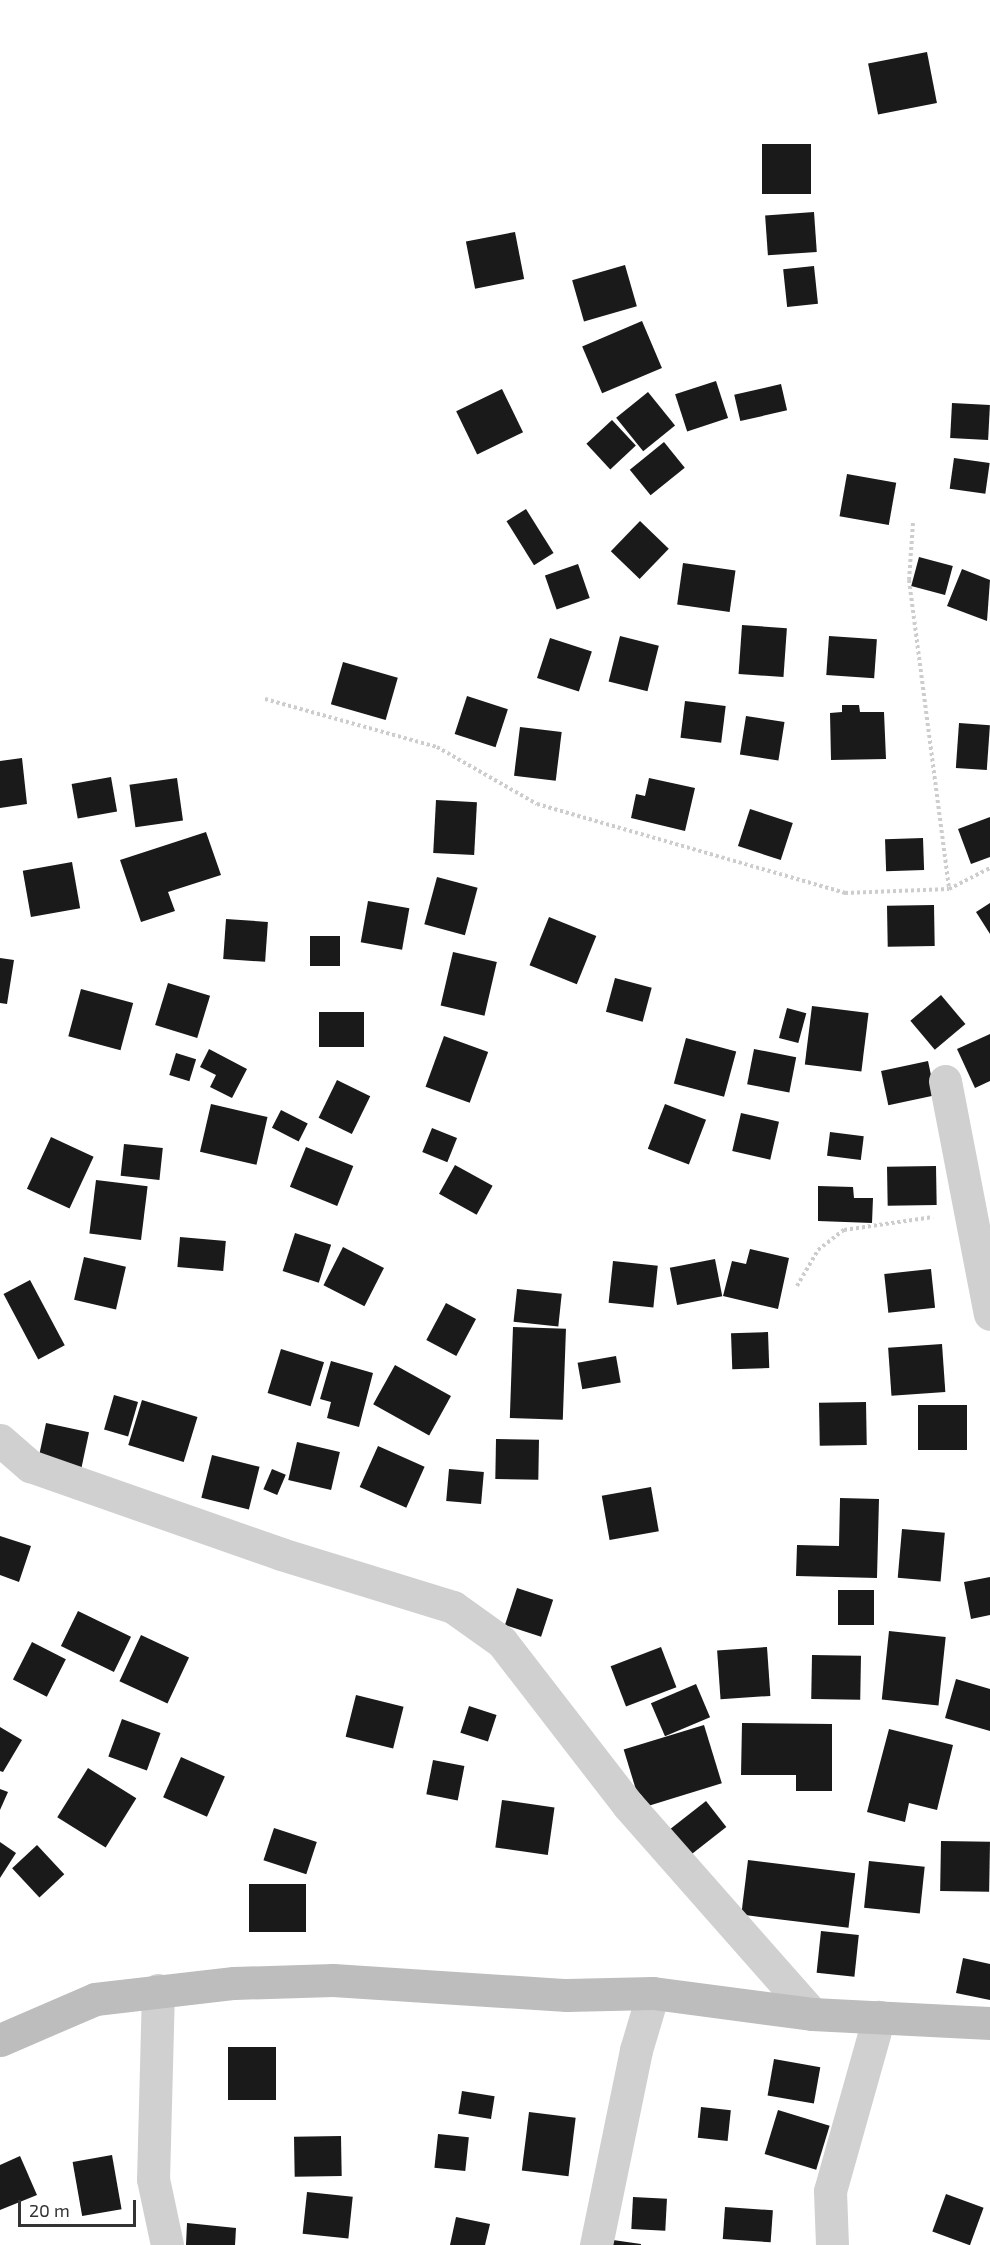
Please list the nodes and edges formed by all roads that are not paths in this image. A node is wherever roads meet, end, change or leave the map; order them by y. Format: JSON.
{"nodes":[{"id":1,"x":945,"y":1082,"type":"dead end"},
{"id":2,"x":990,"y":1314,"type":"edge"},
{"id":3,"x":0,"y":1440,"type":"edge"},
{"id":4,"x":158,"y":1990,"type":"junction"},
{"id":5,"x":653,"y":1993,"type":"junction"},
{"id":6,"x":812,"y":2014,"type":"junction"},
{"id":7,"x":879,"y":2017,"type":"junction"},
{"id":8,"x":990,"y":2023,"type":"edge"},
{"id":9,"x":0,"y":2040,"type":"edge"},
{"id":10,"x":167,"y":2245,"type":"edge"},
{"id":11,"x":596,"y":2245,"type":"edge"},
{"id":12,"x":832,"y":2245,"type":"edge"}],
"edges":[{"from":1,"to":2,"type":"street"},
{"from":3,"to":6,"type":"street"},
{"from":4,"to":5,"type":"street"},
{"from":4,"to":9,"type":"street"},
{"from":4,"to":10,"type":"street"},
{"from":5,"to":6,"type":"street"},
{"from":5,"to":11,"type":"street"},
{"from":6,"to":7,"type":"street"},
{"from":7,"to":8,"type":"street"},
{"from":7,"to":12,"type":"street"}]}
